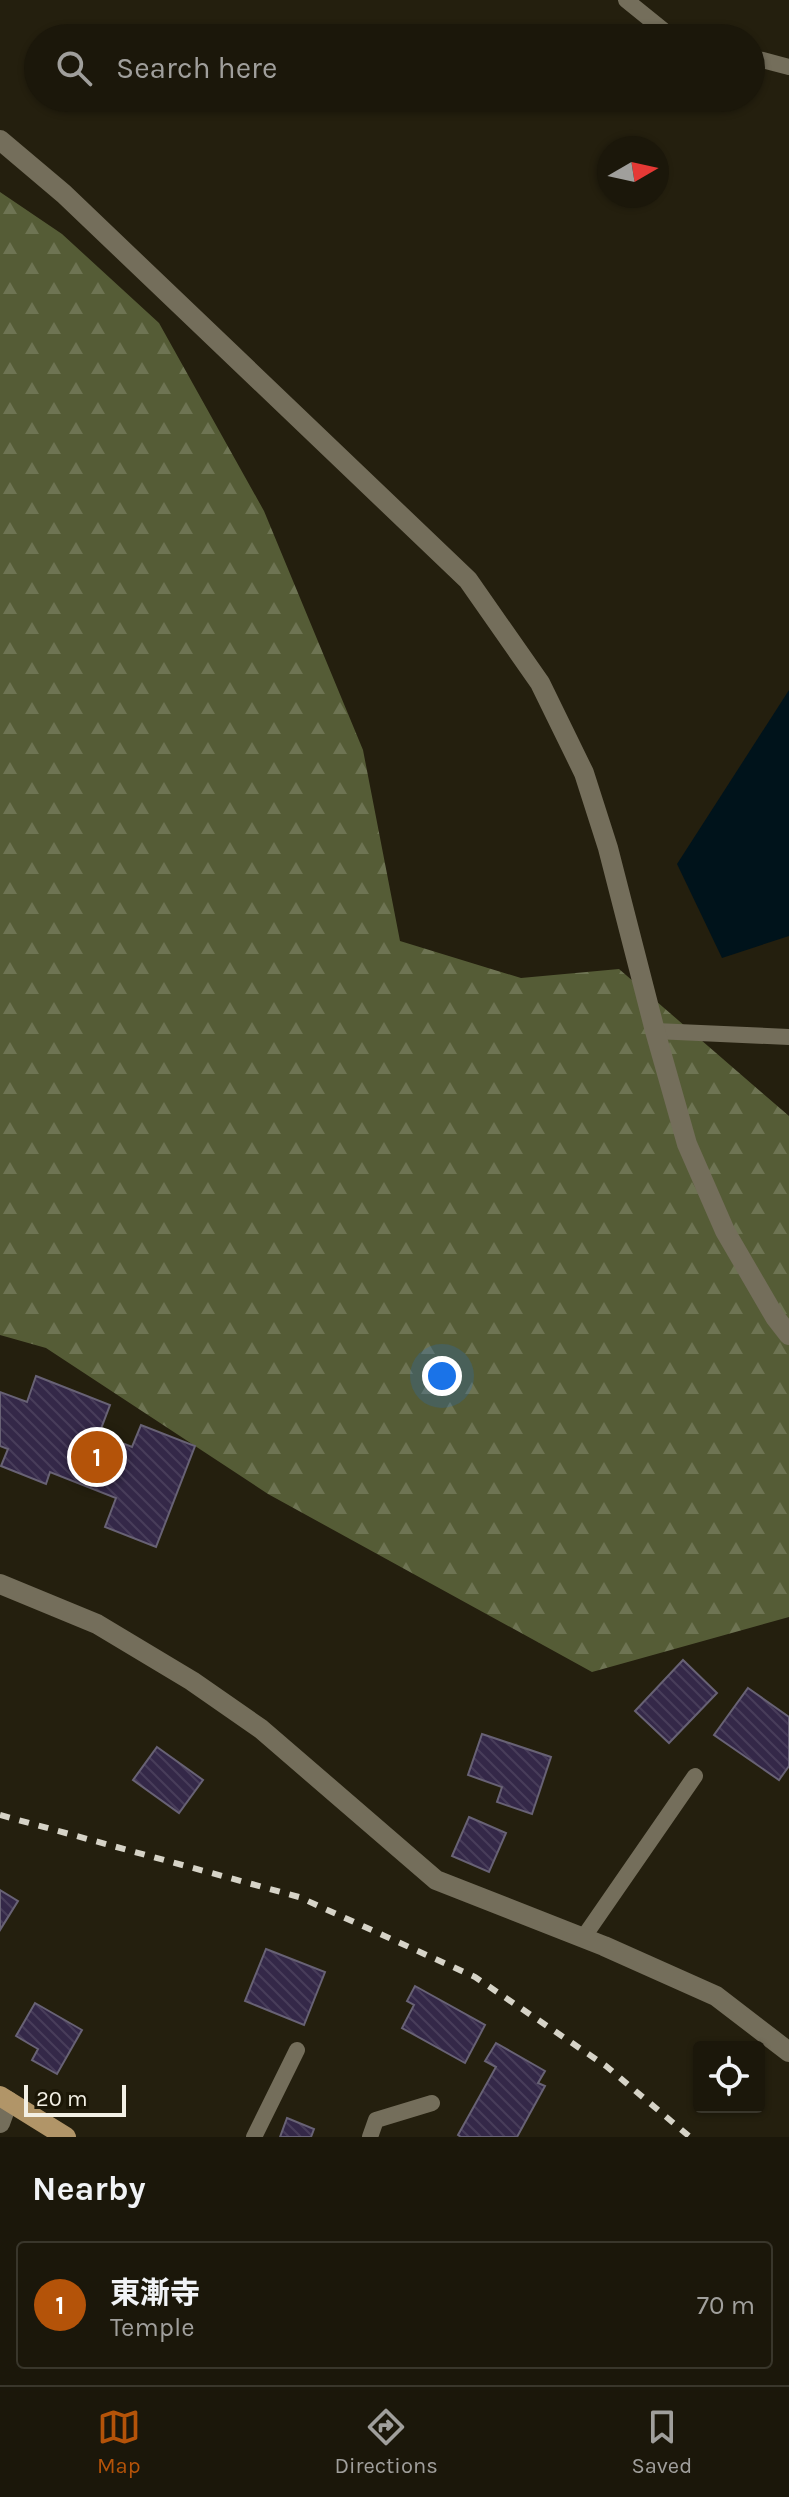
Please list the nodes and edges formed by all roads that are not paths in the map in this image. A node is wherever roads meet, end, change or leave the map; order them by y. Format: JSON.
{"nodes":[{"id":1,"x":626,"y":0,"type":"edge"},
{"id":2,"x":656,"y":24,"type":"edge"},
{"id":3,"x":765,"y":61,"type":"edge"},
{"id":4,"x":789,"y":67,"type":"edge"},
{"id":5,"x":0,"y":140,"type":"edge"},
{"id":6,"x":655,"y":1031,"type":"junction"},
{"id":7,"x":789,"y":1037,"type":"edge"},
{"id":8,"x":789,"y":1335,"type":"edge"},
{"id":9,"x":0,"y":1584,"type":"edge"},
{"id":10,"x":695,"y":1776,"type":"dead end"},
{"id":11,"x":583,"y":1938,"type":"junction"},
{"id":12,"x":297,"y":2050,"type":"dead end"},
{"id":13,"x":789,"y":2052,"type":"edge"},
{"id":14,"x":4,"y":2098,"type":"edge"},
{"id":15,"x":432,"y":2103,"type":"dead end"},
{"id":16,"x":0,"y":2123,"type":"edge"},
{"id":17,"x":66,"y":2137,"type":"edge"},
{"id":18,"x":254,"y":2137,"type":"edge"},
{"id":19,"x":370,"y":2137,"type":"edge"}],
"edges":[{"from":1,"to":2,"type":"lane"},
{"from":3,"to":4,"type":"lane"},
{"from":5,"to":6,"type":"street"},
{"from":6,"to":7,"type":"lane"},
{"from":6,"to":8,"type":"street"},
{"from":9,"to":11,"type":"street"},
{"from":10,"to":11,"type":"lane"},
{"from":11,"to":13,"type":"street"},
{"from":12,"to":18,"type":"lane"},
{"from":14,"to":16,"type":"street"},
{"from":14,"to":17,"type":"main road"},
{"from":15,"to":19,"type":"lane"}]}
